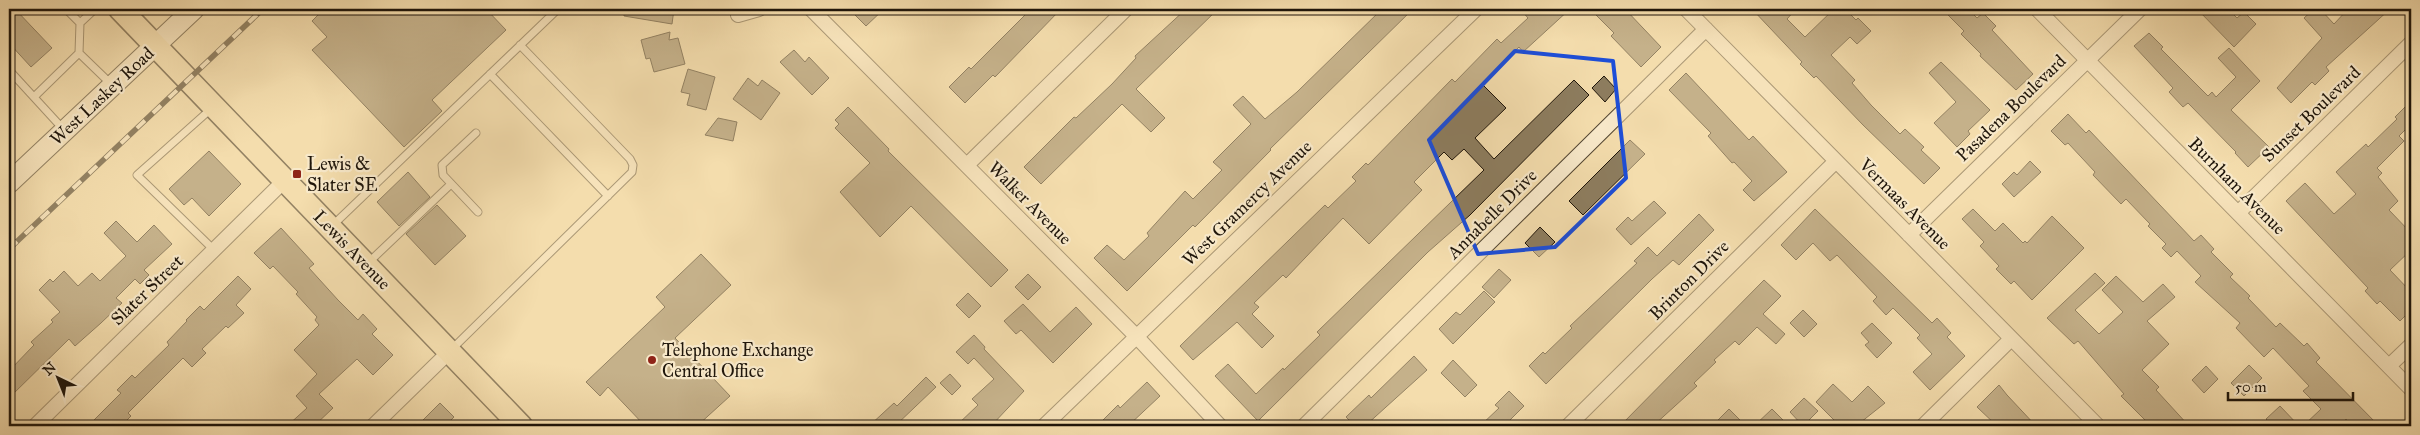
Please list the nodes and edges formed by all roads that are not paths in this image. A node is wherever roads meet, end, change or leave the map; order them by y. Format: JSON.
{"nodes":[{"id":1,"x":66,"y":9,"type":"edge"},
{"id":2,"x":95,"y":9,"type":"edge"},
{"id":3,"x":120,"y":9,"type":"edge"},
{"id":4,"x":194,"y":9,"type":"edge"},
{"id":5,"x":558,"y":9,"type":"edge"},
{"id":6,"x":759,"y":9,"type":"edge"},
{"id":7,"x":811,"y":9,"type":"edge"},
{"id":8,"x":1126,"y":9,"type":"edge"},
{"id":9,"x":1476,"y":9,"type":"edge"},
{"id":10,"x":1686,"y":9,"type":"edge"},
{"id":11,"x":2037,"y":9,"type":"edge"},
{"id":12,"x":2140,"y":9,"type":"edge"},
{"id":13,"x":738,"y":15,"type":"dead end"},
{"id":14,"x":80,"y":23,"type":"junction"},
{"id":15,"x":1706,"y":29,"type":"junction"},
{"id":16,"x":2411,"y":43,"type":"edge"},
{"id":17,"x":156,"y":45,"type":"junction"},
{"id":18,"x":520,"y":45,"type":"junction"},
{"id":19,"x":79,"y":53,"type":"junction"},
{"id":20,"x":2087,"y":60,"type":"junction"},
{"id":21,"x":9,"y":70,"type":"edge"},
{"id":22,"x":490,"y":74,"type":"junction"},
{"id":23,"x":112,"y":86,"type":"junction"},
{"id":24,"x":34,"y":97,"type":"junction"},
{"id":25,"x":214,"y":106,"type":"junction"},
{"id":26,"x":64,"y":131,"type":"junction"},
{"id":27,"x":476,"y":133,"type":"dead end"},
{"id":28,"x":1836,"y":160,"type":"junction"},
{"id":29,"x":966,"y":165,"type":"junction"},
{"id":30,"x":285,"y":180,"type":"junction"},
{"id":31,"x":9,"y":183,"type":"edge"},
{"id":32,"x":451,"y":184,"type":"junction"},
{"id":33,"x":608,"y":196,"type":"junction"},
{"id":34,"x":478,"y":212,"type":"dead end"},
{"id":35,"x":2238,"y":213,"type":"junction"},
{"id":36,"x":330,"y":228,"type":"junction"},
{"id":37,"x":1909,"y":235,"type":"junction"},
{"id":38,"x":214,"y":250,"type":"junction"},
{"id":39,"x":366,"y":265,"type":"junction"},
{"id":40,"x":1136,"y":336,"type":"junction"},
{"id":41,"x":2011,"y":339,"type":"junction"},
{"id":42,"x":2411,"y":345,"type":"edge"},
{"id":43,"x":449,"y":352,"type":"junction"},
{"id":44,"x":2389,"y":366,"type":"junction"},
{"id":45,"x":2411,"y":389,"type":"edge"},
{"id":46,"x":35,"y":426,"type":"edge"},
{"id":47,"x":373,"y":426,"type":"edge"},
{"id":48,"x":521,"y":426,"type":"edge"},
{"id":49,"x":1044,"y":426,"type":"edge"},
{"id":50,"x":1220,"y":426,"type":"edge"},
{"id":51,"x":1304,"y":426,"type":"edge"},
{"id":52,"x":1568,"y":426,"type":"edge"},
{"id":53,"x":1923,"y":426,"type":"edge"},
{"id":54,"x":2098,"y":426,"type":"edge"}],
"edges":[{"from":1,"to":14,"type":"lane"},
{"from":2,"to":14,"type":"lane"},
{"from":3,"to":17,"type":"main road","name":"Lewis Avenue"},
{"from":4,"to":17,"type":"main road","name":"West Laskey Road"},
{"from":5,"to":18,"type":"lane"},
{"from":6,"to":13,"type":"street"},
{"from":7,"to":29,"type":"street","name":"Walker Avenue"},
{"from":8,"to":29,"type":"street"},
{"from":9,"to":40,"type":"street","name":"West Gramercy Avenue"},
{"from":10,"to":15,"type":"street","name":"Vermaas Avenue"},
{"from":11,"to":20,"type":"street","name":"Burnham Avenue"},
{"from":12,"to":20,"type":"street","name":"Pasadena Boulevard"},
{"from":14,"to":19,"type":"lane"},
{"from":15,"to":28,"type":"street","name":"Vermaas Avenue"},
{"from":15,"to":51,"type":"street","name":"Annabelle Drive"},
{"from":16,"to":35,"type":"street","name":"Sunset Boulevard"},
{"from":17,"to":23,"type":"main road","name":"West Laskey Road"},
{"from":17,"to":25,"type":"main road","name":"Lewis Avenue"},
{"from":18,"to":22,"type":"lane"},
{"from":18,"to":33,"type":"lane"},
{"from":19,"to":23,"type":"lane"},
{"from":19,"to":24,"type":"lane"},
{"from":20,"to":35,"type":"street","name":"Burnham Avenue"},
{"from":20,"to":37,"type":"street","name":"Pasadena Boulevard"},
{"from":21,"to":24,"type":"lane"},
{"from":22,"to":33,"type":"lane"},
{"from":22,"to":36,"type":"lane"},
{"from":23,"to":26,"type":"main road","name":"West Laskey Road"},
{"from":24,"to":26,"type":"lane"},
{"from":25,"to":30,"type":"main road","name":"Lewis Avenue"},
{"from":25,"to":38,"type":"lane"},
{"from":26,"to":31,"type":"main road","name":"West Laskey Road"},
{"from":27,"to":32,"type":"lane"},
{"from":28,"to":37,"type":"street","name":"Vermaas Avenue"},
{"from":28,"to":52,"type":"street","name":"Brinton Drive"},
{"from":29,"to":40,"type":"street","name":"Walker Avenue"},
{"from":30,"to":36,"type":"main road","name":"Lewis Avenue"},
{"from":30,"to":38,"type":"street","name":"Slater Street"},
{"from":32,"to":34,"type":"lane"},
{"from":32,"to":39,"type":"lane"},
{"from":33,"to":43,"type":"lane"},
{"from":35,"to":44,"type":"street","name":"Burnham Avenue"},
{"from":36,"to":39,"type":"main road","name":"Lewis Avenue"},
{"from":37,"to":41,"type":"street","name":"Vermaas Avenue"},
{"from":38,"to":46,"type":"street","name":"Slater Street"},
{"from":39,"to":43,"type":"main road","name":"Lewis Avenue"},
{"from":40,"to":49,"type":"street","name":"West Gramercy Avenue"},
{"from":40,"to":50,"type":"street","name":"Walker Avenue"},
{"from":41,"to":53,"type":"street"},
{"from":41,"to":54,"type":"street","name":"Vermaas Avenue"},
{"from":42,"to":44,"type":"street"},
{"from":43,"to":47,"type":"street"},
{"from":43,"to":48,"type":"main road","name":"Lewis Avenue"},
{"from":44,"to":45,"type":"street","name":"Burnham Avenue"}]}
